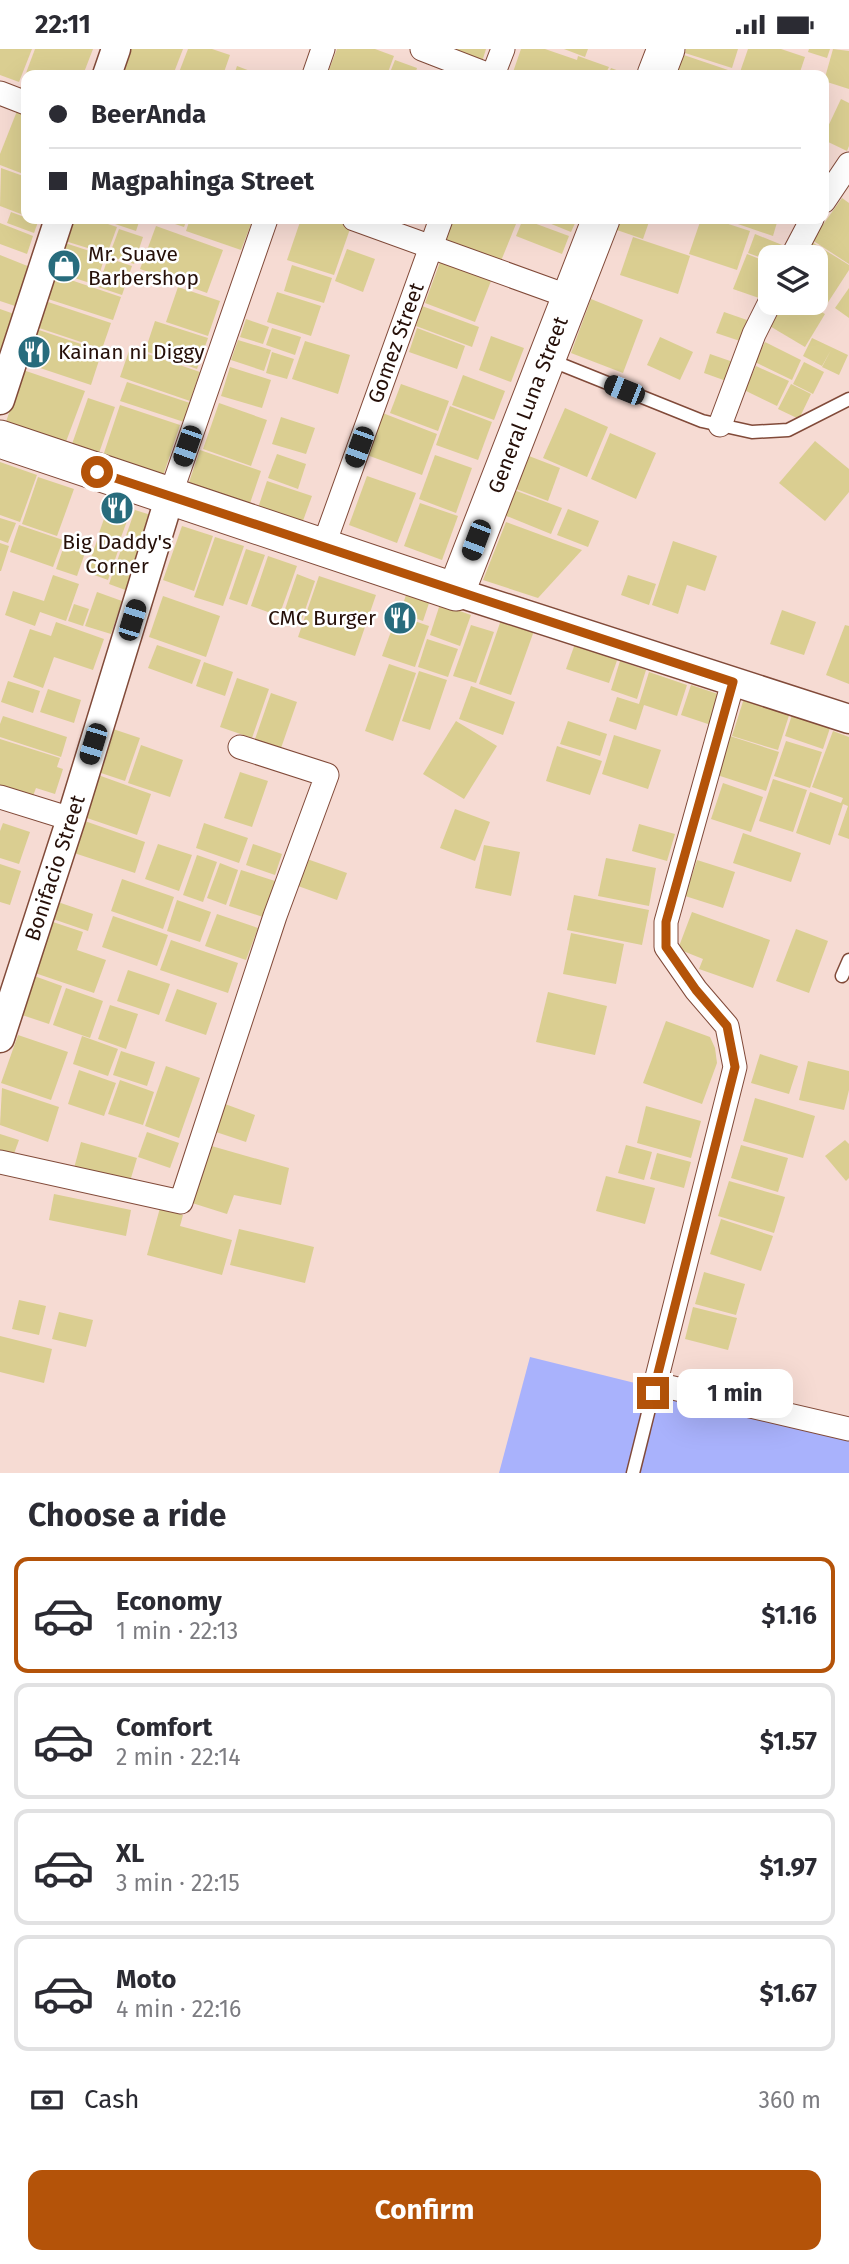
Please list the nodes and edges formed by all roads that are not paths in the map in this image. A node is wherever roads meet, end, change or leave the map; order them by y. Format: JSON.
{"nodes":[{"id":1,"x":116,"y":49,"type":"edge"},
{"id":2,"x":323,"y":49,"type":"edge"},
{"id":3,"x":422,"y":49,"type":"edge"},
{"id":4,"x":503,"y":49,"type":"edge"},
{"id":5,"x":666,"y":49,"type":"edge"},
{"id":6,"x":109,"y":70,"type":"edge"},
{"id":7,"x":316,"y":70,"type":"edge"},
{"id":8,"x":478,"y":70,"type":"edge"},
{"id":9,"x":493,"y":70,"type":"edge"},
{"id":10,"x":658,"y":70,"type":"edge"},
{"id":11,"x":0,"y":93,"type":"edge"},
{"id":12,"x":21,"y":101,"type":"edge"},
{"id":13,"x":849,"y":164,"type":"edge"},
{"id":14,"x":829,"y":194,"type":"edge"},
{"id":15,"x":57,"y":224,"type":"edge"},
{"id":16,"x":264,"y":224,"type":"edge"},
{"id":17,"x":368,"y":224,"type":"edge"},
{"id":18,"x":439,"y":224,"type":"edge"},
{"id":19,"x":599,"y":224,"type":"edge"},
{"id":20,"x":809,"y":224,"type":"edge"},
{"id":21,"x":798,"y":245,"type":"edge"},
{"id":22,"x":431,"y":247,"type":"junction"},
{"id":23,"x":570,"y":297,"type":"junction"},
{"id":24,"x":764,"y":315,"type":"edge"},
{"id":25,"x":546,"y":359,"type":"junction"},
{"id":26,"x":849,"y":399,"type":"edge"},
{"id":27,"x":0,"y":400,"type":"edge"},
{"id":28,"x":720,"y":425,"type":"junction"},
{"id":29,"x":0,"y":439,"type":"edge"},
{"id":30,"x":170,"y":496,"type":"junction"},
{"id":31,"x":323,"y":547,"type":"junction"},
{"id":32,"x":456,"y":592,"type":"junction"},
{"id":33,"x":733,"y":682,"type":"junction"},
{"id":34,"x":849,"y":719,"type":"edge"},
{"id":35,"x":240,"y":747,"type":"dead end"},
{"id":36,"x":0,"y":797,"type":"edge"},
{"id":37,"x":71,"y":819,"type":"junction"},
{"id":38,"x":849,"y":960,"type":"edge"},
{"id":39,"x":842,"y":976,"type":"dead end"},
{"id":40,"x":0,"y":1038,"type":"edge"},
{"id":41,"x":0,"y":1162,"type":"edge"},
{"id":42,"x":654,"y":1388,"type":"junction"},
{"id":43,"x":849,"y":1429,"type":"edge"},
{"id":44,"x":633,"y":1473,"type":"edge"}],
"edges":[{"from":1,"to":6,"type":"street"},
{"from":2,"to":7,"type":"street"},
{"from":3,"to":8,"type":"street"},
{"from":4,"to":9,"type":"street"},
{"from":5,"to":10,"type":"main road"},
{"from":11,"to":12,"type":"street"},
{"from":13,"to":14,"type":"street"},
{"from":15,"to":27,"type":"street"},
{"from":16,"to":30,"type":"street","name":"Bonifacio Street"},
{"from":17,"to":22,"type":"street"},
{"from":18,"to":22,"type":"street","name":"Gomez Street"},
{"from":19,"to":23,"type":"main road","name":"General Luna Street"},
{"from":20,"to":21,"type":"street"},
{"from":22,"to":23,"type":"street"},
{"from":22,"to":31,"type":"street","name":"Gomez Street"},
{"from":23,"to":25,"type":"main road","name":"General Luna Street"},
{"from":24,"to":28,"type":"street"},
{"from":25,"to":28,"type":"lane"},
{"from":25,"to":32,"type":"main road","name":"General Luna Street"},
{"from":26,"to":28,"type":"lane"},
{"from":29,"to":30,"type":"main road"},
{"from":30,"to":31,"type":"main road"},
{"from":30,"to":37,"type":"street","name":"Bonifacio Street"},
{"from":31,"to":32,"type":"main road"},
{"from":32,"to":33,"type":"street"},
{"from":33,"to":34,"type":"street"},
{"from":33,"to":42,"type":"street"},
{"from":35,"to":41,"type":"street"},
{"from":36,"to":37,"type":"street"},
{"from":37,"to":40,"type":"street","name":"Bonifacio Street"},
{"from":38,"to":39,"type":"lane"},
{"from":42,"to":43,"type":"street"},
{"from":42,"to":44,"type":"lane"}]}
